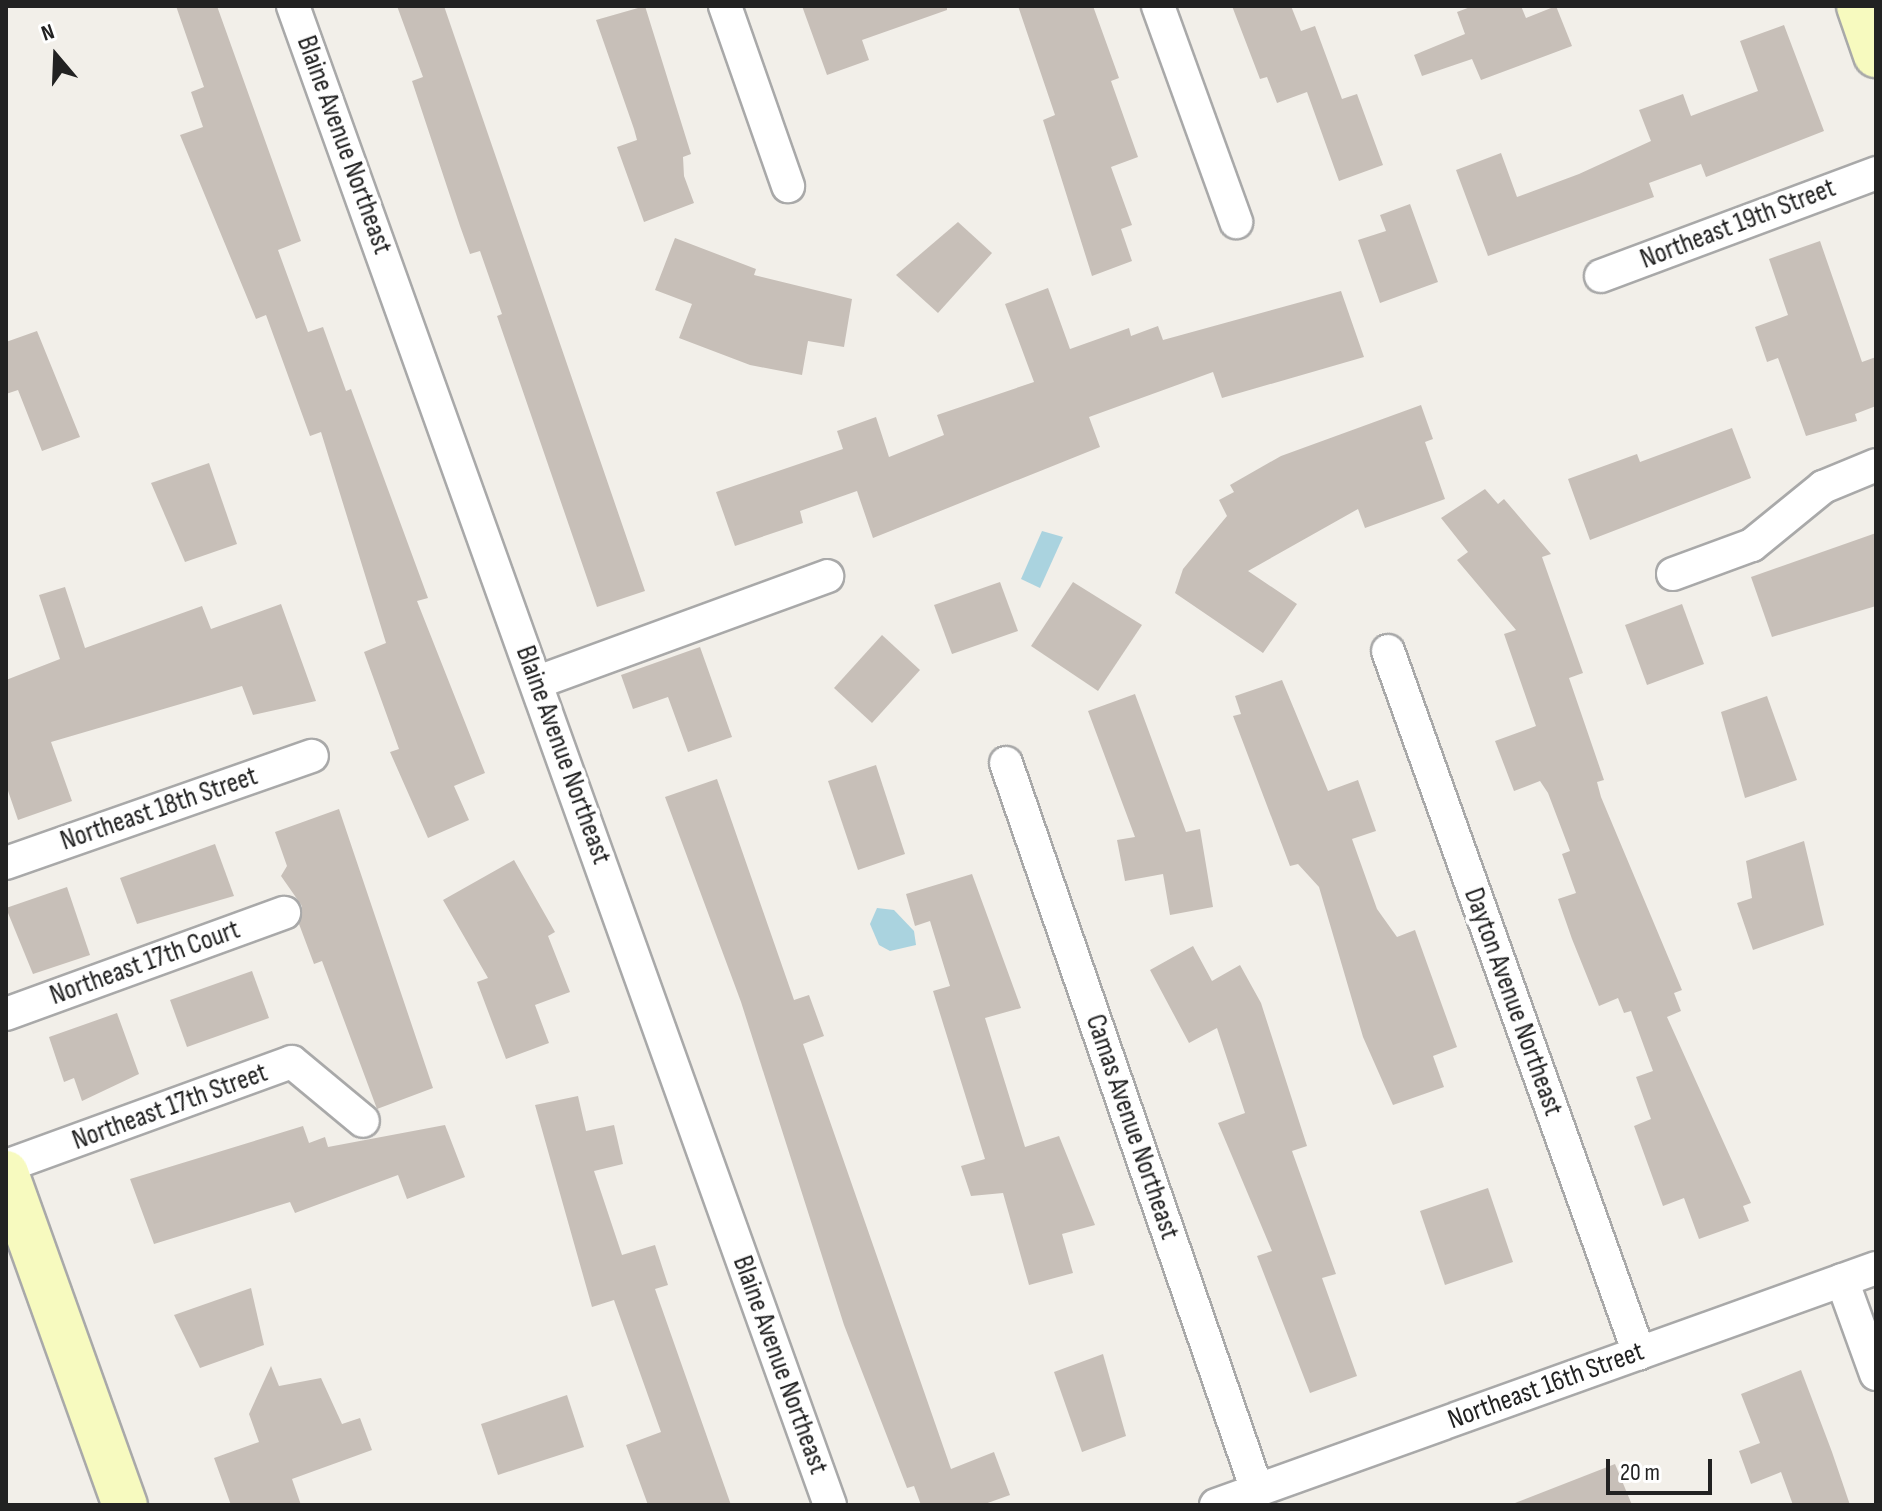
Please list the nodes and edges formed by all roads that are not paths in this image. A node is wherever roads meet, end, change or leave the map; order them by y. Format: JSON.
{"nodes":[{"id":1,"x":293,"y":6,"type":"edge"},
{"id":2,"x":725,"y":6,"type":"edge"},
{"id":3,"x":1158,"y":6,"type":"edge"},
{"id":4,"x":1859,"y":6,"type":"edge"},
{"id":5,"x":1876,"y":55,"type":"edge"},
{"id":6,"x":1876,"y":173,"type":"edge"},
{"id":7,"x":788,"y":186,"type":"dead end"},
{"id":8,"x":1236,"y":222,"type":"dead end"},
{"id":9,"x":1601,"y":276,"type":"dead end"},
{"id":10,"x":1876,"y":465,"type":"edge"},
{"id":11,"x":1673,"y":574,"type":"dead end"},
{"id":12,"x":827,"y":576,"type":"dead end"},
{"id":13,"x":1388,"y":651,"type":"dead end"},
{"id":14,"x":538,"y":682,"type":"junction"},
{"id":15,"x":312,"y":756,"type":"dead end"},
{"id":16,"x":1006,"y":763,"type":"dead end"},
{"id":17,"x":6,"y":863,"type":"edge"},
{"id":18,"x":284,"y":913,"type":"dead end"},
{"id":19,"x":6,"y":1014,"type":"edge"},
{"id":20,"x":363,"y":1121,"type":"dead end"},
{"id":21,"x":6,"y":1166,"type":"edge"},
{"id":22,"x":6,"y":1173,"type":"edge"},
{"id":23,"x":1876,"y":1268,"type":"edge"},
{"id":24,"x":1842,"y":1280,"type":"junction"},
{"id":25,"x":1639,"y":1353,"type":"junction"},
{"id":26,"x":1876,"y":1374,"type":"edge"},
{"id":27,"x":1257,"y":1490,"type":"junction"},
{"id":28,"x":125,"y":1505,"type":"edge"},
{"id":29,"x":830,"y":1505,"type":"edge"},
{"id":30,"x":1216,"y":1505,"type":"edge"}],
"edges":[{"from":1,"to":14,"type":"street","name":"Blaine Avenue Northeast"},
{"from":2,"to":7,"type":"street"},
{"from":3,"to":8,"type":"street"},
{"from":4,"to":5,"type":"street"},
{"from":6,"to":9,"type":"street","name":"Northeast 19th Street"},
{"from":10,"to":11,"type":"street"},
{"from":12,"to":14,"type":"street"},
{"from":13,"to":25,"type":"street","name":"Dayton Avenue Northeast"},
{"from":14,"to":29,"type":"street","name":"Blaine Avenue Northeast"},
{"from":15,"to":17,"type":"street","name":"Northeast 18th Street"},
{"from":16,"to":27,"type":"street","name":"Camas Avenue Northeast"},
{"from":18,"to":19,"type":"street","name":"Northeast 17th Court"},
{"from":20,"to":21,"type":"street","name":"Northeast 17th Street"},
{"from":22,"to":28,"type":"street"},
{"from":23,"to":24,"type":"street","name":"Northeast 16th Street"},
{"from":24,"to":25,"type":"street","name":"Northeast 16th Street"},
{"from":24,"to":26,"type":"street"},
{"from":25,"to":27,"type":"street","name":"Northeast 16th Street"},
{"from":27,"to":30,"type":"street","name":"Northeast 16th Street"}]}
